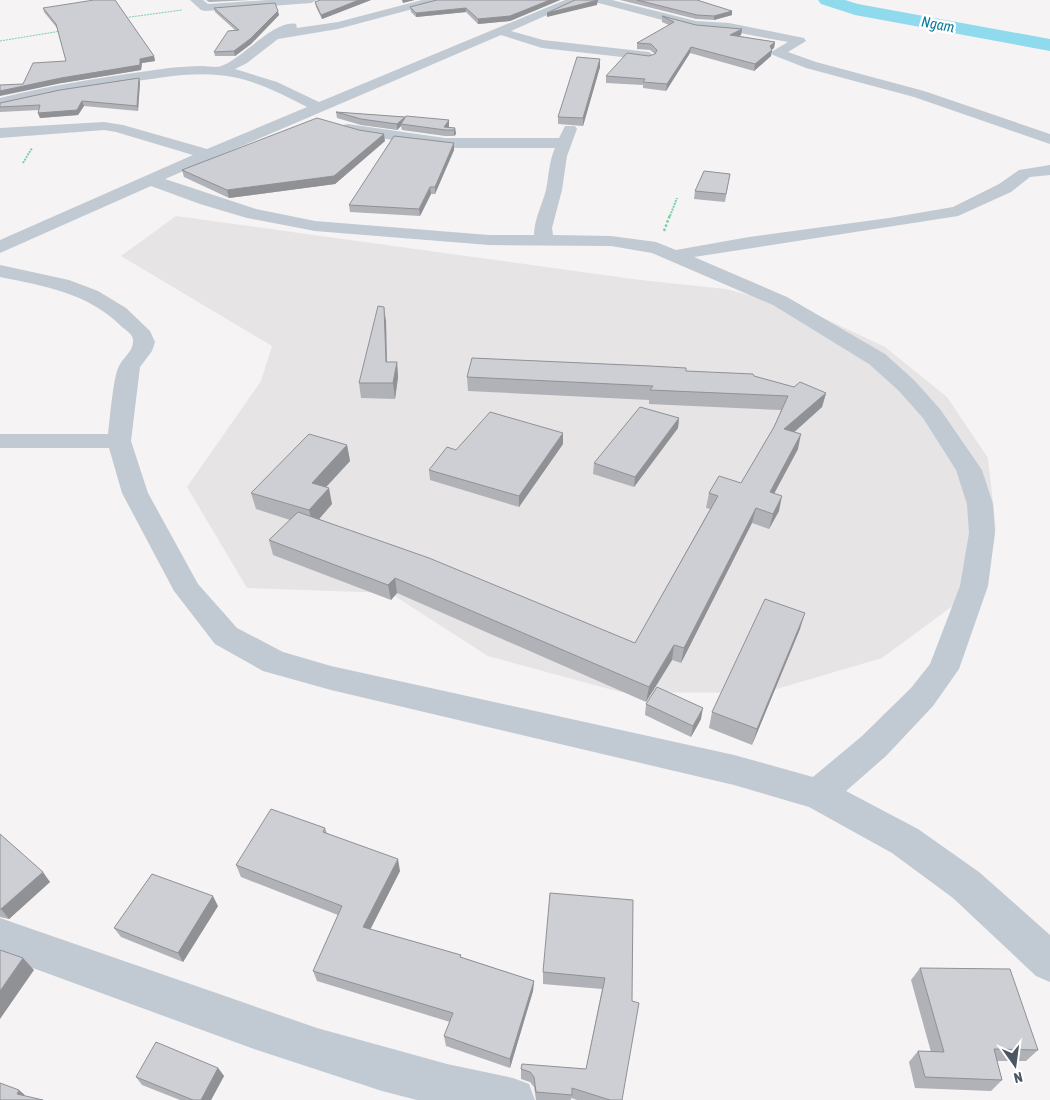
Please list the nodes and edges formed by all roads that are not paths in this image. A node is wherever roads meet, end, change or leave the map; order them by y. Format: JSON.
{"nodes":[{"id":1,"x":311,"y":0,"type":"edge"},
{"id":2,"x":435,"y":0,"type":"edge"},
{"id":3,"x":575,"y":0,"type":"edge"},
{"id":4,"x":599,"y":0,"type":"edge"},
{"id":5,"x":200,"y":4,"type":"edge"},
{"id":6,"x":499,"y":31,"type":"junction"},
{"id":7,"x":277,"y":35,"type":"junction"},
{"id":8,"x":649,"y":56,"type":"edge"},
{"id":9,"x":222,"y":70,"type":"junction"},
{"id":10,"x":0,"y":88,"type":"edge"},
{"id":11,"x":48,"y":90,"type":"junction"},
{"id":12,"x":0,"y":102,"type":"edge"},
{"id":13,"x":325,"y":117,"type":"junction"},
{"id":14,"x":0,"y":133,"type":"edge"},
{"id":15,"x":1050,"y":139,"type":"edge"},
{"id":16,"x":208,"y":154,"type":"junction"},
{"id":17,"x":1050,"y":170,"type":"edge"},
{"id":18,"x":151,"y":180,"type":"junction"},
{"id":19,"x":544,"y":240,"type":"junction"},
{"id":20,"x":0,"y":247,"type":"edge"},
{"id":21,"x":667,"y":252,"type":"junction"},
{"id":22,"x":0,"y":271,"type":"edge"},
{"id":23,"x":0,"y":440,"type":"edge"},
{"id":24,"x":119,"y":441,"type":"junction"},
{"id":25,"x":818,"y":794,"type":"junction"},
{"id":26,"x":0,"y":937,"type":"edge"},
{"id":27,"x":1050,"y":962,"type":"edge"},
{"id":28,"x":513,"y":1100,"type":"edge"}],
"edges":[{"from":1,"to":5,"type":"street"},
{"from":1,"to":7,"type":"street"},
{"from":2,"to":7,"type":"street"},
{"from":3,"to":6,"type":"street"},
{"from":4,"to":15,"type":"street"},
{"from":6,"to":8,"type":"street"},
{"from":6,"to":13,"type":"street"},
{"from":7,"to":9,"type":"street"},
{"from":9,"to":11,"type":"street"},
{"from":9,"to":13,"type":"street"},
{"from":10,"to":11,"type":"street"},
{"from":11,"to":12,"type":"street"},
{"from":13,"to":16,"type":"street"},
{"from":13,"to":19,"type":"street"},
{"from":14,"to":16,"type":"street"},
{"from":16,"to":18,"type":"street"},
{"from":17,"to":21,"type":"street"},
{"from":18,"to":19,"type":"street"},
{"from":18,"to":20,"type":"street"},
{"from":19,"to":21,"type":"street"},
{"from":21,"to":25,"type":"street"},
{"from":22,"to":24,"type":"street"},
{"from":23,"to":24,"type":"street"},
{"from":24,"to":25,"type":"street"},
{"from":25,"to":27,"type":"street"},
{"from":26,"to":28,"type":"street"}]}
